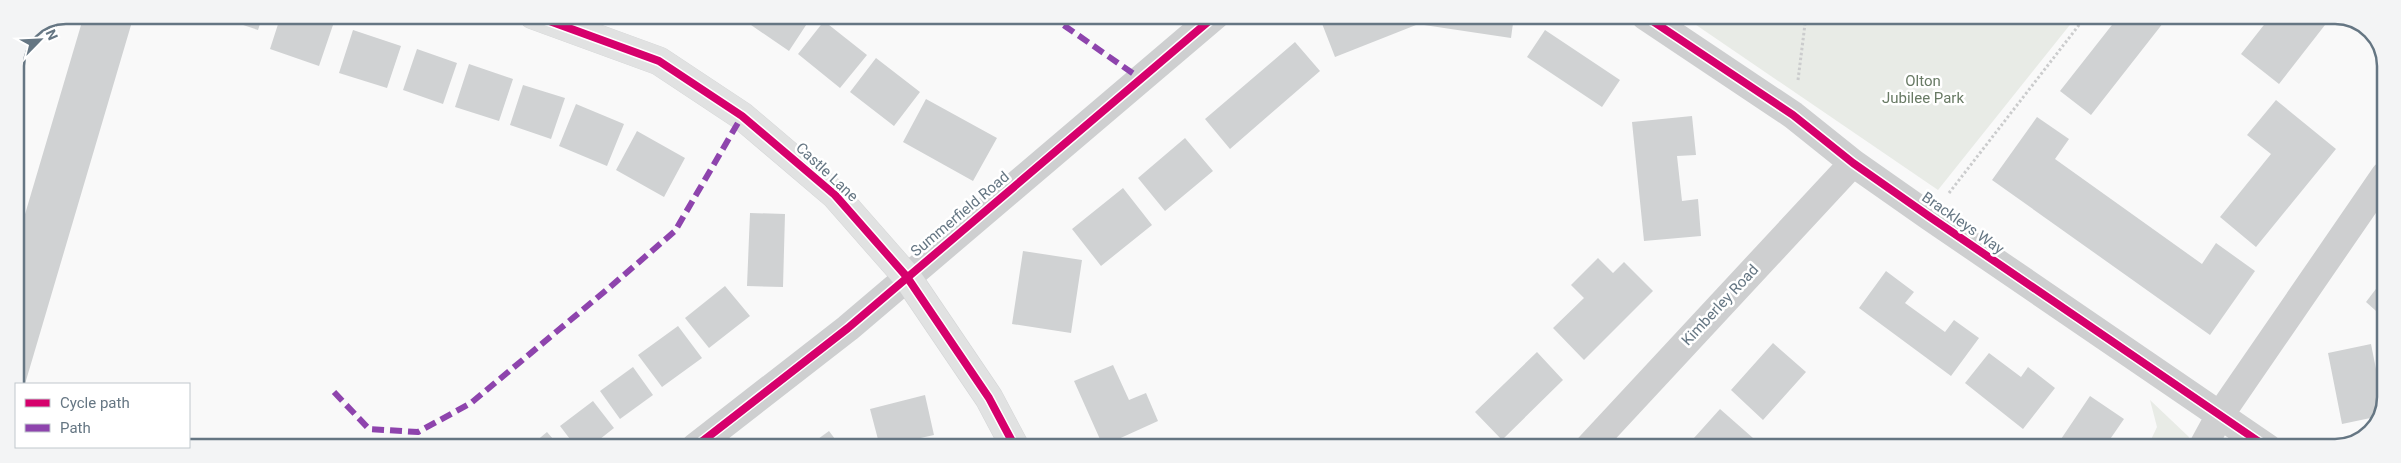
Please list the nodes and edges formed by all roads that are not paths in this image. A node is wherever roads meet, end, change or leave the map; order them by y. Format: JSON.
{"nodes":[{"id":1,"x":557,"y":24,"type":"edge"},
{"id":2,"x":1207,"y":24,"type":"edge"},
{"id":3,"x":1657,"y":24,"type":"edge"},
{"id":4,"x":1853,"y":163,"type":"junction"},
{"id":5,"x":2377,"y":187,"type":"edge"},
{"id":6,"x":907,"y":277,"type":"junction"},
{"id":7,"x":2220,"y":415,"type":"junction"},
{"id":8,"x":705,"y":439,"type":"edge"},
{"id":9,"x":1010,"y":439,"type":"edge"},
{"id":10,"x":1596,"y":439,"type":"edge"},
{"id":11,"x":2207,"y":439,"type":"edge"},
{"id":12,"x":2255,"y":439,"type":"edge"}],
"edges":[{"from":1,"to":6,"type":"street","name":"Castle Lane"},
{"from":2,"to":6,"type":"street","name":"Summerfield Road"},
{"from":3,"to":4,"type":"street","name":"Brackleys Way"},
{"from":4,"to":7,"type":"street","name":"Brackleys Way"},
{"from":4,"to":10,"type":"street","name":"Kimberley Road"},
{"from":5,"to":7,"type":"street"},
{"from":6,"to":8,"type":"street","name":"Summerfield Road"},
{"from":6,"to":9,"type":"street","name":"Castle Lane"},
{"from":7,"to":11,"type":"street"},
{"from":7,"to":12,"type":"street","name":"Brackleys Way"}]}
